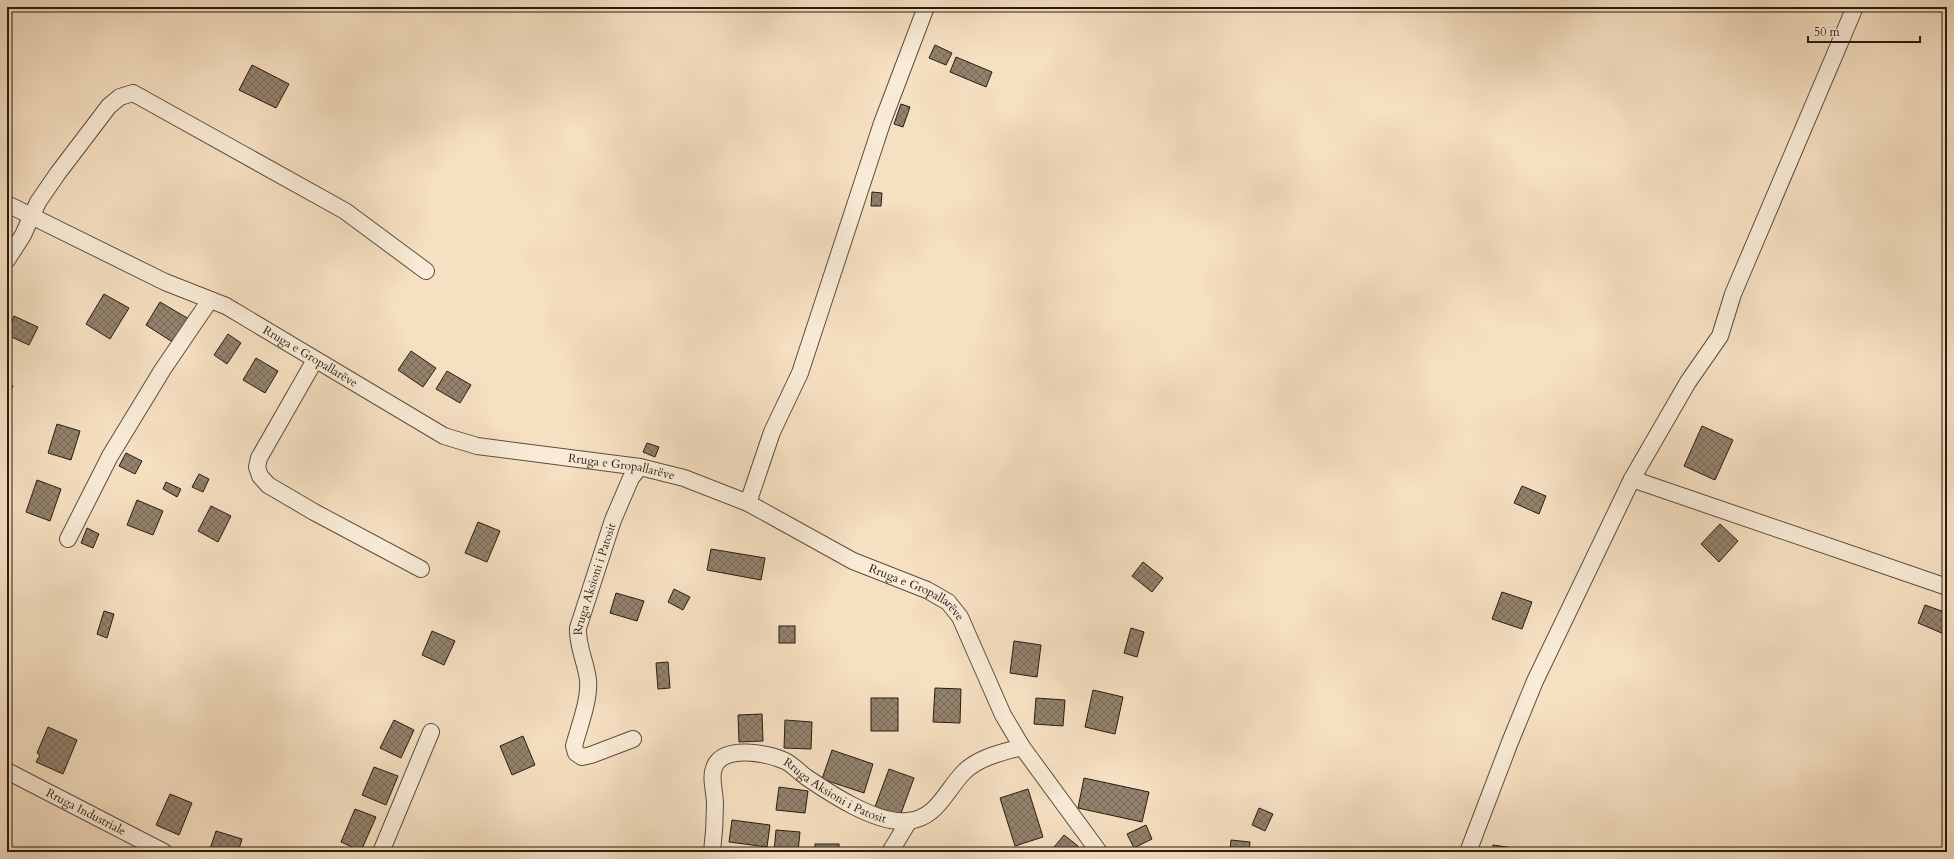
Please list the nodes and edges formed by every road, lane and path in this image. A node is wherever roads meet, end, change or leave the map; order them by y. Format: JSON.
{"nodes":[{"id":1,"x":926,"y":7,"type":"edge"},
{"id":2,"x":1855,"y":7,"type":"edge"},
{"id":3,"x":7,"y":204,"type":"edge"},
{"id":4,"x":31,"y":217,"type":"junction"},
{"id":5,"x":7,"y":260,"type":"edge"},
{"id":6,"x":426,"y":271,"type":"dead end"},
{"id":7,"x":210,"y":300,"type":"junction"},
{"id":8,"x":315,"y":360,"type":"junction"},
{"id":9,"x":640,"y":467,"type":"junction"},
{"id":10,"x":1632,"y":479,"type":"junction"},
{"id":11,"x":748,"y":503,"type":"junction"},
{"id":12,"x":68,"y":540,"type":"dead end"},
{"id":13,"x":421,"y":569,"type":"dead end"},
{"id":14,"x":1947,"y":587,"type":"edge"},
{"id":15,"x":431,"y":732,"type":"dead end"},
{"id":16,"x":633,"y":739,"type":"dead end"},
{"id":17,"x":1022,"y":747,"type":"junction"},
{"id":18,"x":7,"y":771,"type":"edge"},
{"id":19,"x":909,"y":821,"type":"junction"},
{"id":20,"x":164,"y":852,"type":"edge"},
{"id":21,"x":381,"y":852,"type":"edge"},
{"id":22,"x":712,"y":852,"type":"edge"},
{"id":23,"x":890,"y":852,"type":"edge"},
{"id":24,"x":1099,"y":852,"type":"edge"},
{"id":25,"x":1468,"y":852,"type":"edge"}],
"edges":[{"from":1,"to":11,"type":"street"},
{"from":2,"to":10,"type":"street"},
{"from":3,"to":4,"type":"street","name":"Rruga e Gropallarëve"},
{"from":4,"to":5,"type":"street"},
{"from":4,"to":6,"type":"street"},
{"from":4,"to":7,"type":"street","name":"Rruga e Gropallarëve"},
{"from":7,"to":8,"type":"street","name":"Rruga e Gropallarëve"},
{"from":7,"to":12,"type":"street"},
{"from":8,"to":9,"type":"street","name":"Rruga e Gropallarëve"},
{"from":8,"to":13,"type":"street"},
{"from":9,"to":11,"type":"street","name":"Rruga e Gropallarëve"},
{"from":9,"to":16,"type":"street","name":"Rruga Aksioni i Patosit"},
{"from":10,"to":14,"type":"street"},
{"from":10,"to":25,"type":"street"},
{"from":11,"to":17,"type":"street","name":"Rruga e Gropallarëve"},
{"from":15,"to":21,"type":"street"},
{"from":17,"to":19,"type":"street","name":"Rruga Aksioni i Patosit"},
{"from":17,"to":24,"type":"street","name":"Rruga e Gropallarëve"},
{"from":18,"to":20,"type":"street","name":"Rruga Industriale"},
{"from":19,"to":22,"type":"street","name":"Rruga Aksioni i Patosit"},
{"from":19,"to":23,"type":"street"}]}
